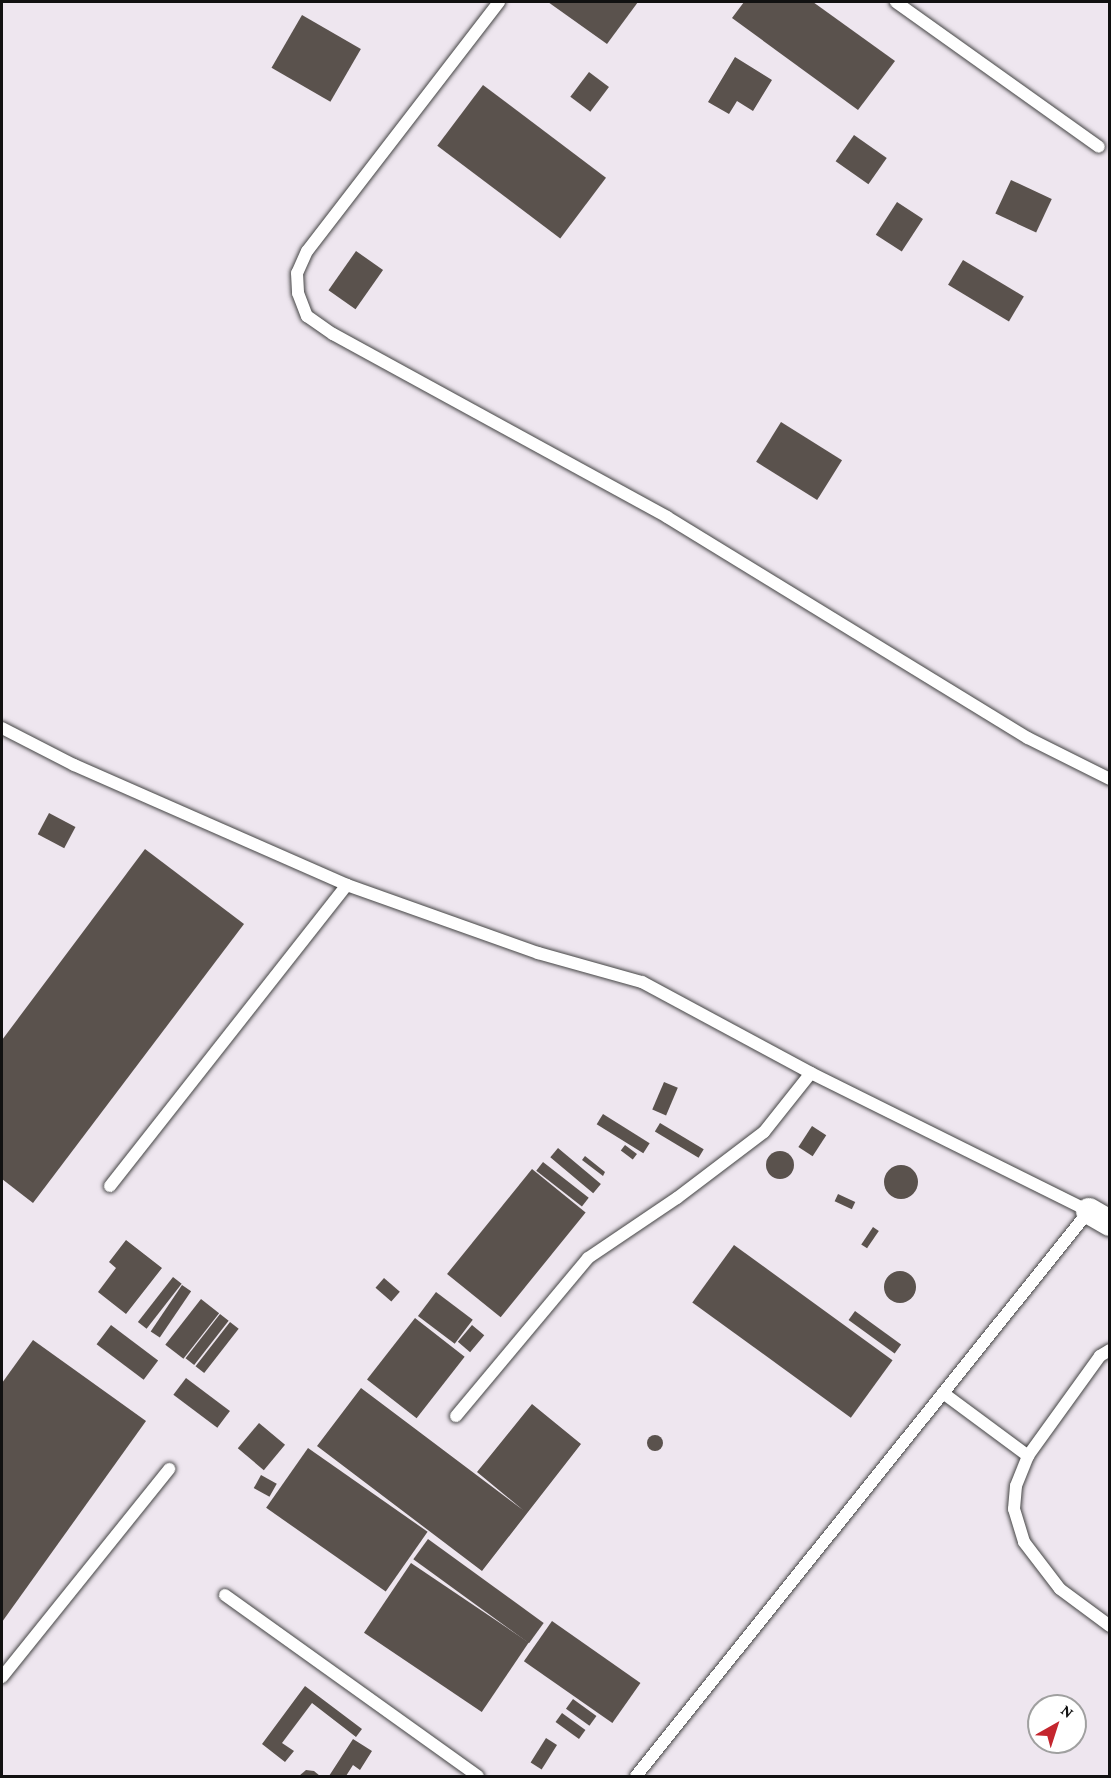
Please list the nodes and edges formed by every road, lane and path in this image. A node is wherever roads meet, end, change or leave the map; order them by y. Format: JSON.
{"nodes":[{"id":1,"x":499,"y":2,"type":"edge"},
{"id":2,"x":896,"y":2,"type":"edge"},
{"id":3,"x":1099,"y":147,"type":"dead end"},
{"id":4,"x":2,"y":728,"type":"edge"},
{"id":5,"x":1110,"y":779,"type":"edge"},
{"id":6,"x":347,"y":885,"type":"junction"},
{"id":7,"x":811,"y":1074,"type":"junction"},
{"id":8,"x":110,"y":1186,"type":"dead end"},
{"id":9,"x":1099,"y":1217,"type":"edge"},
{"id":10,"x":1110,"y":1350,"type":"edge"},
{"id":11,"x":943,"y":1393,"type":"junction"},
{"id":12,"x":456,"y":1416,"type":"dead end"},
{"id":13,"x":1028,"y":1456,"type":"junction"},
{"id":14,"x":168,"y":1468,"type":"dead end"},
{"id":15,"x":225,"y":1595,"type":"dead end"},
{"id":16,"x":1110,"y":1626,"type":"edge"},
{"id":17,"x":2,"y":1677,"type":"edge"},
{"id":18,"x":478,"y":1776,"type":"edge"},
{"id":19,"x":636,"y":1776,"type":"edge"}],
"edges":[{"from":1,"to":5,"type":"lane"},
{"from":2,"to":3,"type":"lane"},
{"from":4,"to":6,"type":"lane"},
{"from":6,"to":7,"type":"lane"},
{"from":6,"to":8,"type":"lane"},
{"from":7,"to":9,"type":"lane"},
{"from":7,"to":12,"type":"lane"},
{"from":9,"to":11,"type":"lane"},
{"from":10,"to":13,"type":"lane"},
{"from":11,"to":13,"type":"lane"},
{"from":11,"to":19,"type":"lane"},
{"from":13,"to":16,"type":"lane"},
{"from":14,"to":17,"type":"lane"},
{"from":15,"to":18,"type":"lane"}]}
